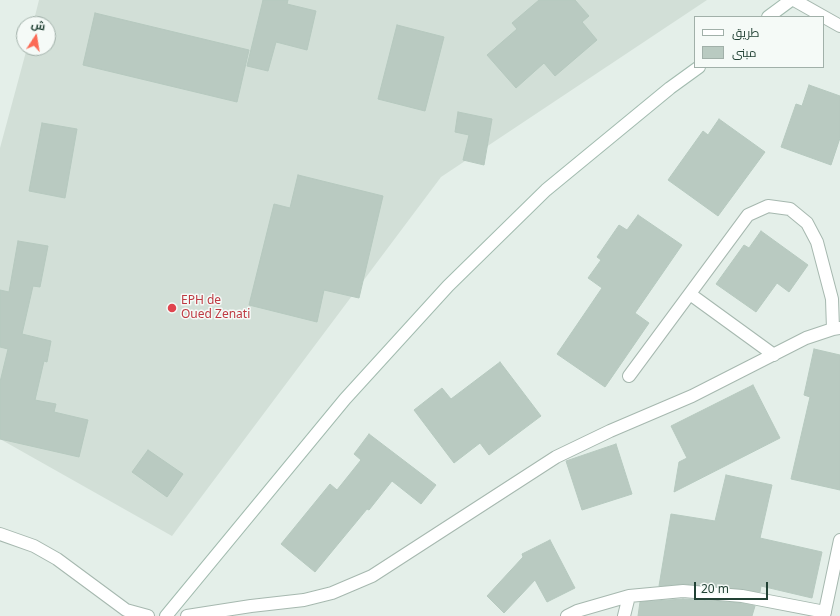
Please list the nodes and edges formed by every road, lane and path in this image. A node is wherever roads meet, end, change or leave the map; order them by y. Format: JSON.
{"nodes":[{"id":1,"x":792,"y":0,"type":"edge"},
{"id":2,"x":769,"y":16,"type":"edge"},
{"id":3,"x":822,"y":16,"type":"edge"},
{"id":4,"x":824,"y":17,"type":"edge"},
{"id":5,"x":840,"y":26,"type":"edge"},
{"id":6,"x":699,"y":68,"type":"edge"},
{"id":7,"x":690,"y":294,"type":"junction"},
{"id":8,"x":837,"y":328,"type":"edge"},
{"id":9,"x":774,"y":355,"type":"junction"},
{"id":10,"x":629,"y":376,"type":"dead end"},
{"id":11,"x":0,"y":534,"type":"edge"},
{"id":12,"x":840,"y":540,"type":"edge"},
{"id":13,"x":837,"y":565,"type":"edge"},
{"id":14,"x":629,"y":596,"type":"junction"},
{"id":15,"x":825,"y":614,"type":"edge"},
{"id":16,"x":148,"y":616,"type":"edge"},
{"id":17,"x":166,"y":616,"type":"edge"},
{"id":18,"x":187,"y":616,"type":"edge"},
{"id":19,"x":567,"y":616,"type":"edge"},
{"id":20,"x":624,"y":616,"type":"edge"}],
"edges":[{"from":1,"to":2,"type":"street"},
{"from":1,"to":3,"type":"street"},
{"from":4,"to":5,"type":"street"},
{"from":6,"to":17,"type":"street"},
{"from":7,"to":8,"type":"street"},
{"from":7,"to":9,"type":"street"},
{"from":7,"to":10,"type":"street"},
{"from":8,"to":9,"type":"street"},
{"from":9,"to":18,"type":"street"},
{"from":11,"to":16,"type":"street"},
{"from":12,"to":13,"type":"street"},
{"from":13,"to":15,"type":"street"},
{"from":14,"to":15,"type":"street"},
{"from":14,"to":19,"type":"street"},
{"from":14,"to":20,"type":"street"}]}
